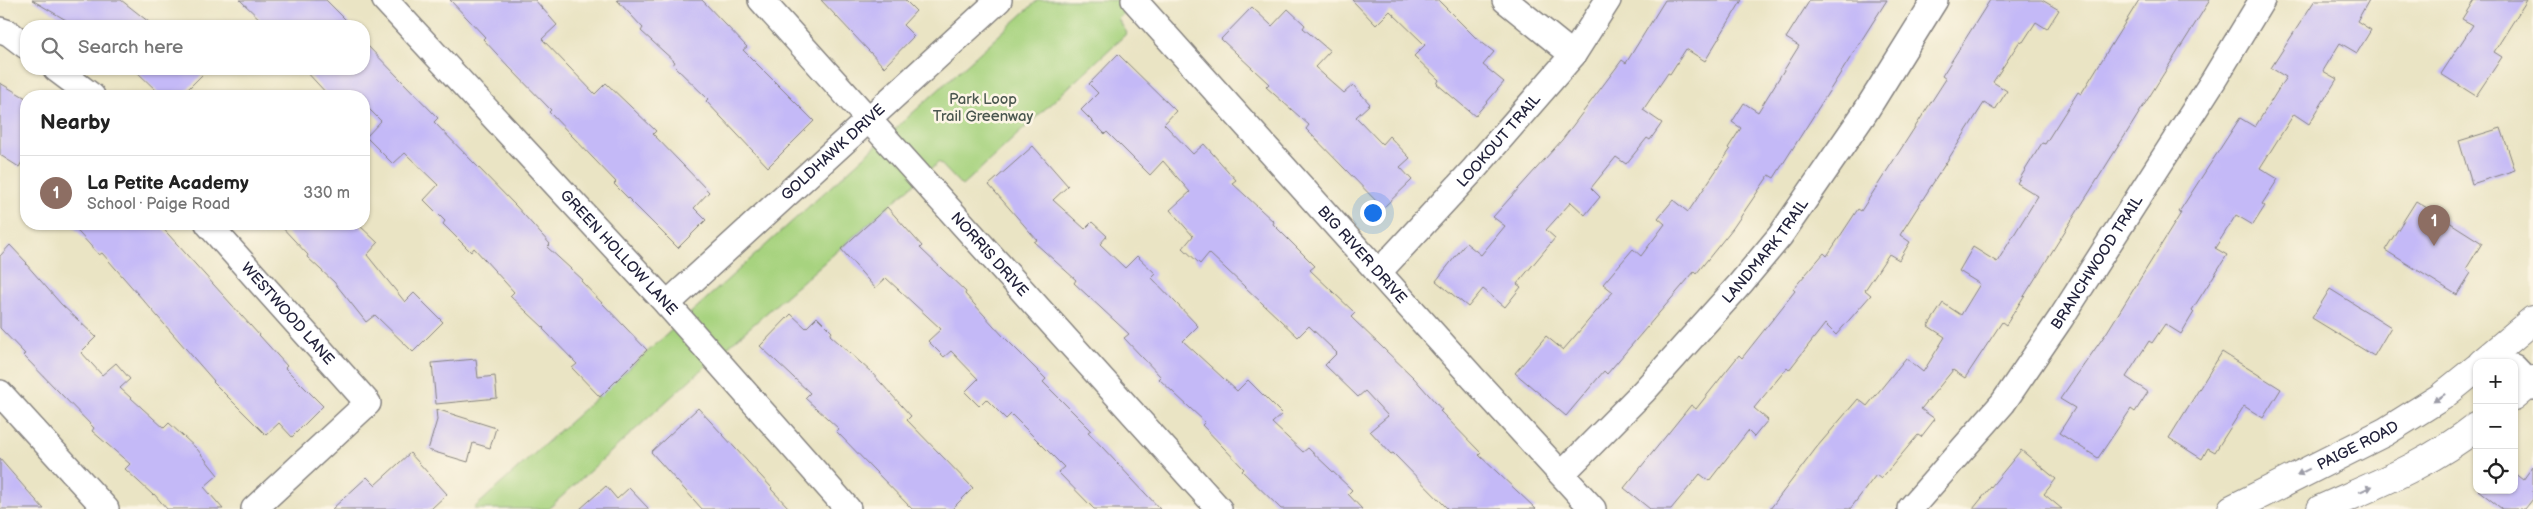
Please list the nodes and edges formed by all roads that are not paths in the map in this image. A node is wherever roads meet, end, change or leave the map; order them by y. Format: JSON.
{"nodes":[{"id":1,"x":385,"y":0,"type":"edge"},
{"id":2,"x":761,"y":0,"type":"edge"},
{"id":3,"x":999,"y":0,"type":"edge"},
{"id":4,"x":1134,"y":0,"type":"edge"},
{"id":5,"x":1505,"y":0,"type":"edge"},
{"id":6,"x":1608,"y":0,"type":"edge"},
{"id":7,"x":1935,"y":0,"type":"edge"},
{"id":8,"x":2262,"y":0,"type":"edge"},
{"id":9,"x":0,"y":30,"type":"edge"},
{"id":10,"x":20,"y":41,"type":"edge"},
{"id":11,"x":1573,"y":54,"type":"junction"},
{"id":12,"x":64,"y":75,"type":"edge"},
{"id":13,"x":84,"y":90,"type":"edge"},
{"id":14,"x":870,"y":121,"type":"junction"},
{"id":15,"x":213,"y":230,"type":"edge"},
{"id":16,"x":1378,"y":272,"type":"junction"},
{"id":17,"x":667,"y":304,"type":"junction"},
{"id":18,"x":2533,"y":320,"type":"edge"},
{"id":19,"x":2518,"y":364,"type":"edge"},
{"id":20,"x":2473,"y":371,"type":"edge"},
{"id":21,"x":0,"y":393,"type":"edge"},
{"id":22,"x":2473,"y":429,"type":"edge"},
{"id":23,"x":1562,"y":474,"type":"junction"},
{"id":24,"x":2263,"y":501,"type":"edge"},
{"id":25,"x":106,"y":509,"type":"edge"},
{"id":26,"x":254,"y":509,"type":"edge"},
{"id":27,"x":848,"y":509,"type":"edge"},
{"id":28,"x":1219,"y":509,"type":"edge"},
{"id":29,"x":1593,"y":509,"type":"edge"},
{"id":30,"x":1910,"y":509,"type":"edge"},
{"id":31,"x":2232,"y":509,"type":"edge"},
{"id":32,"x":2321,"y":509,"type":"edge"}],
"edges":[{"from":1,"to":17,"type":"street","name":"GREEN HOLLOW LANE"},
{"from":2,"to":14,"type":"street","name":"NORRIS DRIVE"},
{"from":3,"to":14,"type":"street","name":"GOLDHAWK DRIVE"},
{"from":4,"to":16,"type":"street","name":"BIG RIVER DRIVE"},
{"from":5,"to":11,"type":"street"},
{"from":6,"to":11,"type":"street","name":"LOOKOUT TRAIL"},
{"from":7,"to":23,"type":"street","name":"LANDMARK TRAIL"},
{"from":8,"to":30,"type":"street","name":"BRANCHWOOD TRAIL"},
{"from":9,"to":10,"type":"street"},
{"from":11,"to":16,"type":"street","name":"LOOKOUT TRAIL"},
{"from":12,"to":13,"type":"street"},
{"from":14,"to":17,"type":"street","name":"GOLDHAWK DRIVE"},
{"from":14,"to":28,"type":"street","name":"NORRIS DRIVE"},
{"from":15,"to":26,"type":"street","name":"WESTWOOD LANE"},
{"from":16,"to":23,"type":"street","name":"BIG RIVER DRIVE"},
{"from":17,"to":27,"type":"street","name":"GREEN HOLLOW LANE"},
{"from":18,"to":19,"type":"main road"},
{"from":20,"to":24,"type":"main road","name":"PAIGE ROAD","one_way":true},
{"from":21,"to":25,"type":"street"},
{"from":32,"to":22,"type":"main road","one_way":true},
{"from":23,"to":29,"type":"street","name":"BIG RIVER DRIVE"},
{"from":24,"to":31,"type":"main road","name":"PAIGE ROAD"}]}
